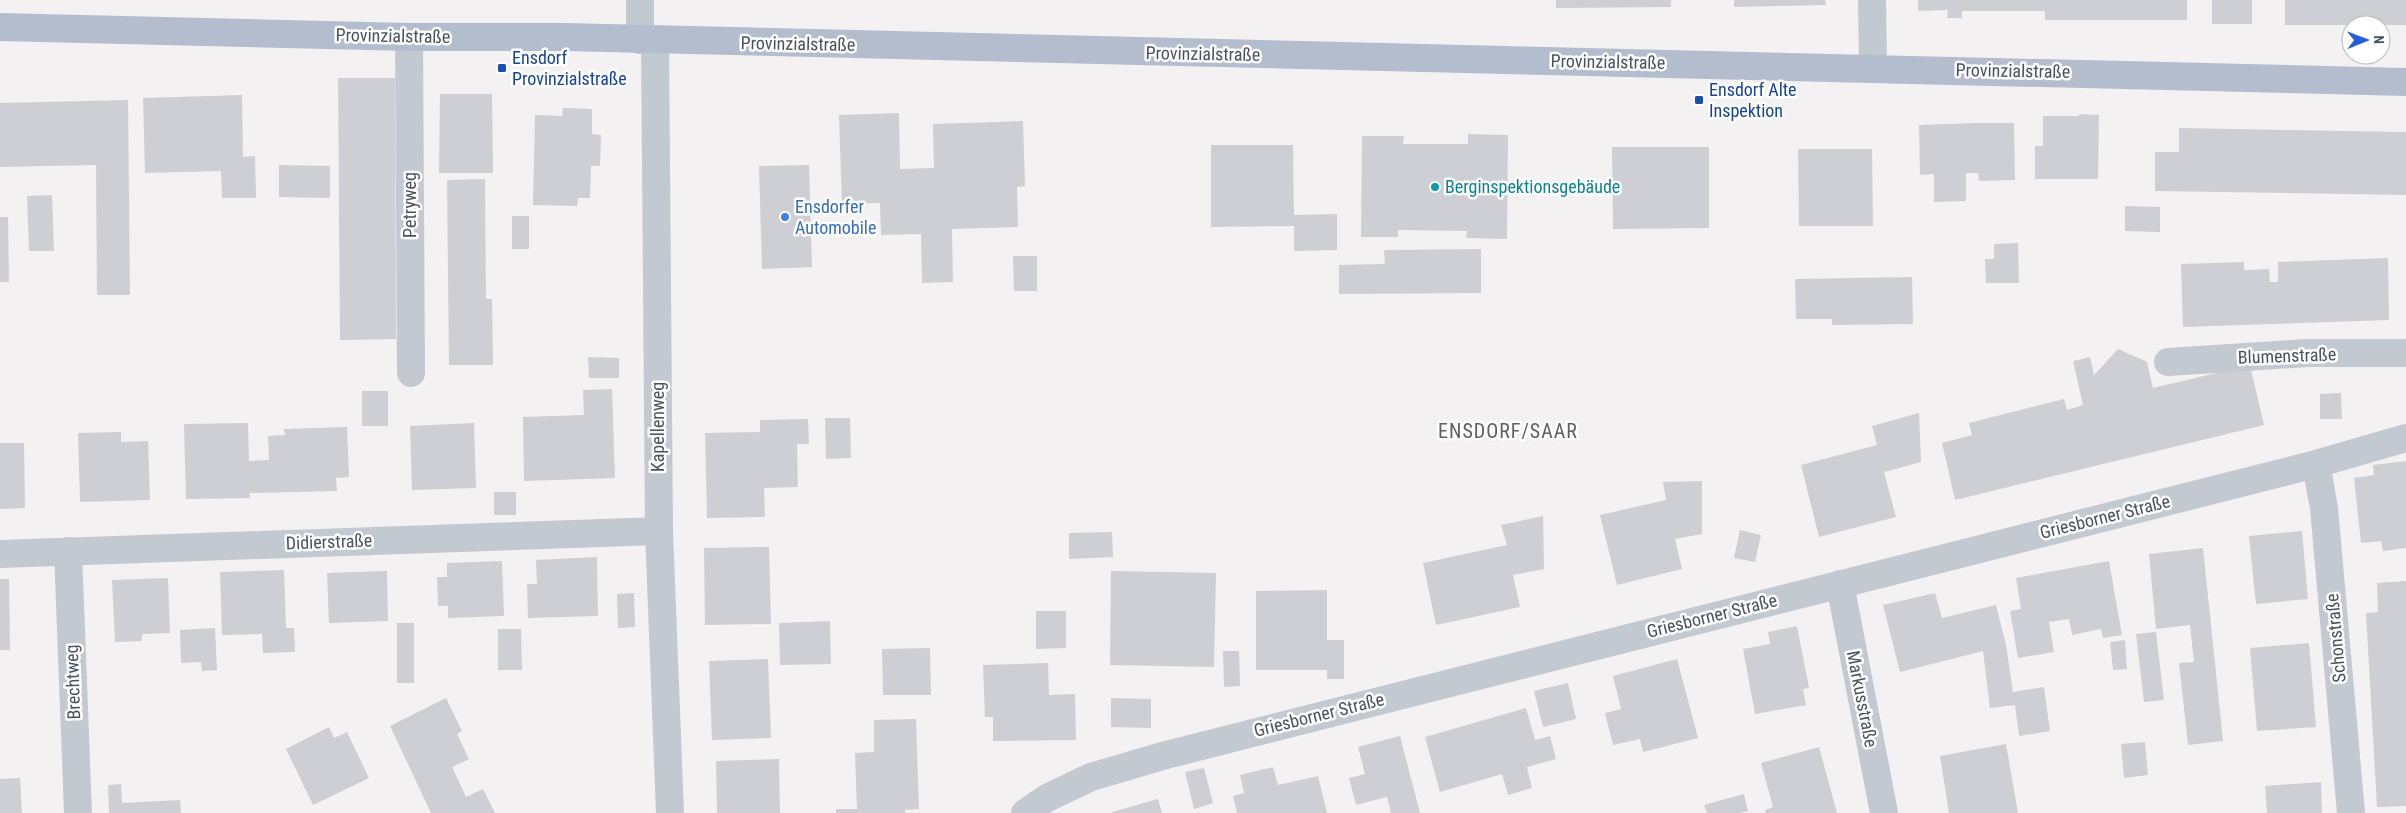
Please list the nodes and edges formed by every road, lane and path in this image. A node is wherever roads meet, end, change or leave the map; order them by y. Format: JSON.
{"nodes":[{"id":1,"x":640,"y":0,"type":"edge"},
{"id":2,"x":1872,"y":0,"type":"edge"},
{"id":3,"x":0,"y":27,"type":"edge"},
{"id":4,"x":409,"y":36,"type":"junction"},
{"id":5,"x":647,"y":40,"type":"junction"},
{"id":6,"x":1873,"y":68,"type":"junction"},
{"id":7,"x":2406,"y":82,"type":"edge"},
{"id":8,"x":2406,"y":353,"type":"edge"},
{"id":9,"x":2168,"y":362,"type":"dead end"},
{"id":10,"x":411,"y":373,"type":"dead end"},
{"id":11,"x":2406,"y":438,"type":"edge"},
{"id":12,"x":2316,"y":464,"type":"junction"},
{"id":13,"x":658,"y":531,"type":"junction"},
{"id":14,"x":68,"y":551,"type":"junction"},
{"id":15,"x":0,"y":554,"type":"edge"},
{"id":16,"x":1840,"y":584,"type":"junction"},
{"id":17,"x":1049,"y":806,"type":"edge"},
{"id":18,"x":78,"y":813,"type":"edge"},
{"id":19,"x":670,"y":813,"type":"edge"},
{"id":20,"x":1025,"y":813,"type":"edge"},
{"id":21,"x":1884,"y":813,"type":"edge"},
{"id":22,"x":2351,"y":813,"type":"edge"}],
"edges":[{"from":1,"to":5,"type":"street","name":"Kapellenweg"},
{"from":2,"to":6,"type":"street"},
{"from":3,"to":4,"type":"main road","name":"Provinzialstraße"},
{"from":4,"to":5,"type":"main road","name":"Provinzialstraße"},
{"from":4,"to":10,"type":"street","name":"Petryweg"},
{"from":5,"to":6,"type":"main road","name":"Provinzialstraße"},
{"from":5,"to":13,"type":"street","name":"Kapellenweg"},
{"from":6,"to":7,"type":"main road","name":"Provinzialstraße"},
{"from":8,"to":9,"type":"street","name":"Blumenstraße"},
{"from":11,"to":12,"type":"street","name":"Griesborner Straße"},
{"from":12,"to":16,"type":"street","name":"Griesborner Straße"},
{"from":12,"to":22,"type":"street","name":"Schonstraße"},
{"from":13,"to":14,"type":"street","name":"Didierstraße"},
{"from":13,"to":19,"type":"street","name":"Kapellenweg"},
{"from":14,"to":15,"type":"street","name":"Didierstraße"},
{"from":14,"to":18,"type":"street","name":"Brechtweg"},
{"from":16,"to":17,"type":"street","name":"Griesborner Straße"},
{"from":16,"to":21,"type":"street","name":"Markusstraße"},
{"from":17,"to":20,"type":"street","name":"Griesborner Straße"}]}
